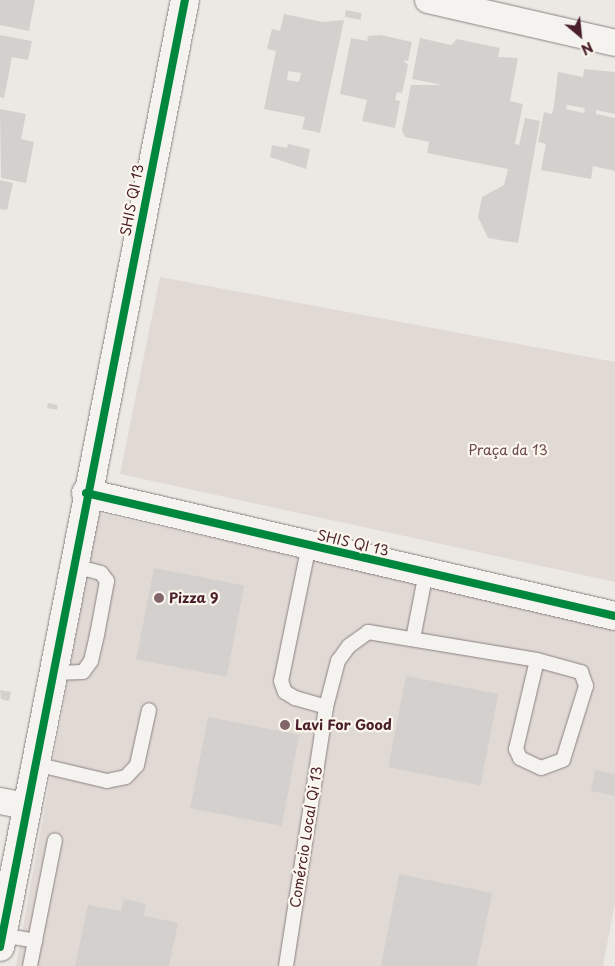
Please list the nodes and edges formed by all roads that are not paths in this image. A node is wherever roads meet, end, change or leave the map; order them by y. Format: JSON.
{"nodes":[{"id":1,"x":185,"y":0,"type":"edge"},
{"id":2,"x":428,"y":0,"type":"edge"},
{"id":3,"x":615,"y":42,"type":"edge"},
{"id":4,"x":86,"y":493,"type":"junction"},
{"id":5,"x":309,"y":546,"type":"junction"},
{"id":6,"x":426,"y":572,"type":"junction"},
{"id":7,"x":615,"y":616,"type":"edge"},
{"id":8,"x":413,"y":639,"type":"junction"},
{"id":9,"x":537,"y":660,"type":"junction"},
{"id":10,"x":326,"y":707,"type":"junction"},
{"id":11,"x":148,"y":710,"type":"dead end"},
{"id":12,"x":35,"y":764,"type":"junction"},
{"id":13,"x":13,"y":803,"type":"edge"},
{"id":14,"x":55,"y":840,"type":"dead end"},
{"id":15,"x":1,"y":941,"type":"edge"},
{"id":16,"x":35,"y":942,"type":"junction"},
{"id":17,"x":30,"y":966,"type":"edge"},
{"id":18,"x":286,"y":966,"type":"edge"}],
"edges":[{"from":1,"to":4,"type":"street","name":"SHIS QI 13"},
{"from":2,"to":3,"type":"street"},
{"from":4,"to":5,"type":"street","name":"SHIS QI 13"},
{"from":4,"to":12,"type":"street","name":"SHIS QI 13"},
{"from":5,"to":6,"type":"street","name":"SHIS QI 13"},
{"from":5,"to":10,"type":"lane"},
{"from":6,"to":7,"type":"street","name":"SHIS QI 13"},
{"from":6,"to":8,"type":"lane"},
{"from":8,"to":9,"type":"lane","name":"Comércio Local Qi 13"},
{"from":8,"to":10,"type":"lane","name":"Comércio Local Qi 13"},
{"from":9,"to":9,"type":"lane","name":"Comércio Local Qi 13"},
{"from":10,"to":18,"type":"lane","name":"Comércio Local Qi 13"},
{"from":11,"to":12,"type":"lane"},
{"from":12,"to":13,"type":"street","name":"SHIS QI 13"},
{"from":13,"to":15,"type":"street","name":"SHIS QI 13"},
{"from":14,"to":16,"type":"lane"},
{"from":15,"to":16,"type":"lane"},
{"from":16,"to":17,"type":"lane"}]}
